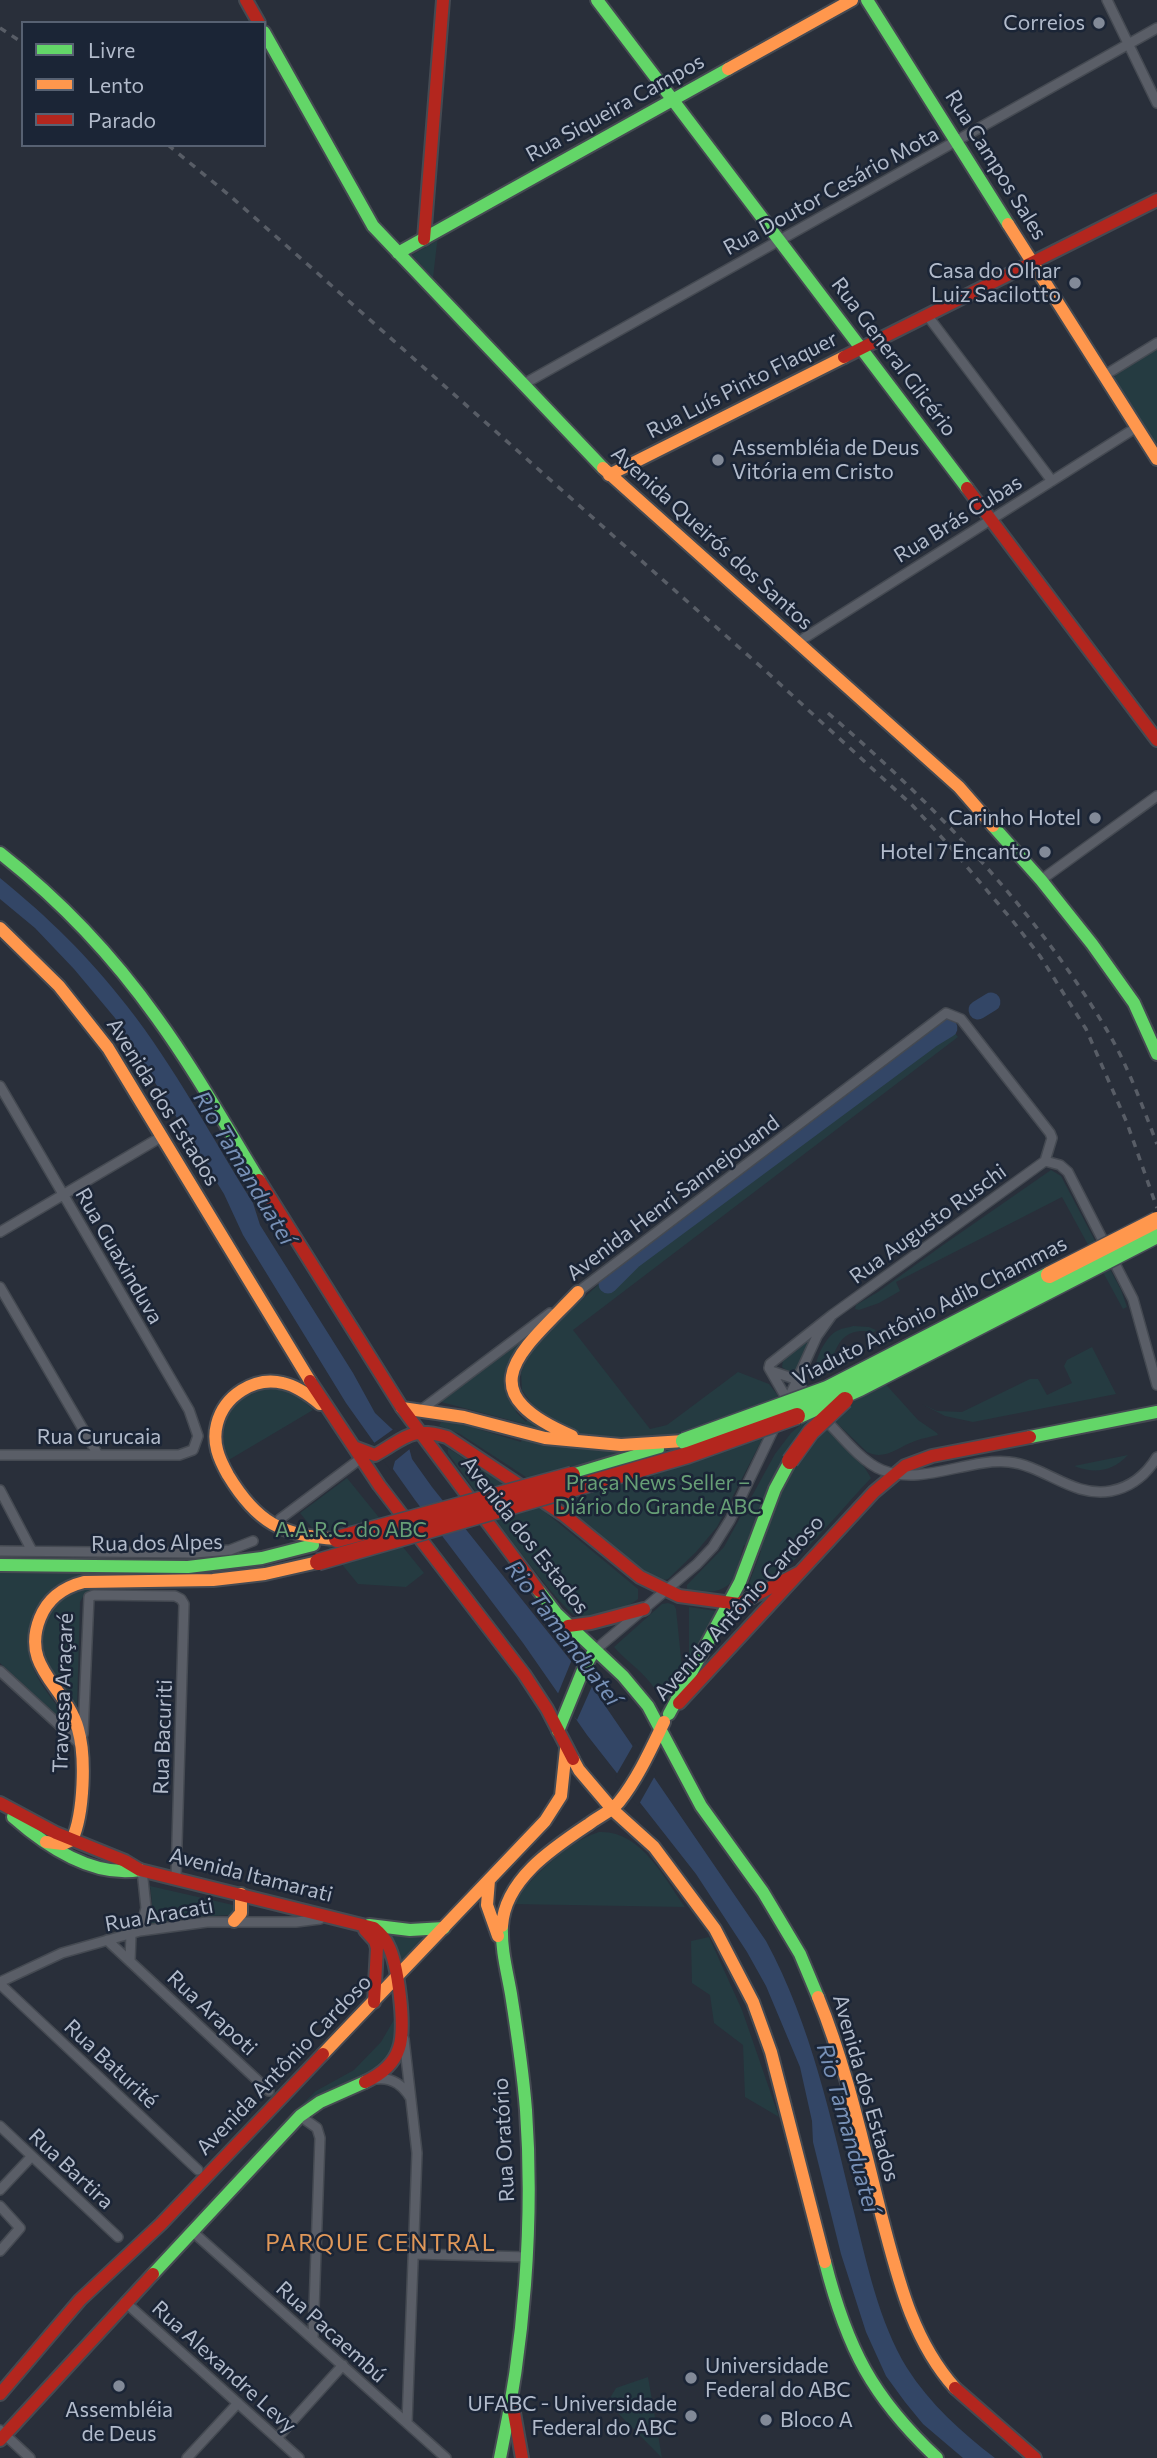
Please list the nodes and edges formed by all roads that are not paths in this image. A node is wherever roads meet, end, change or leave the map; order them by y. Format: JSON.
{"nodes":[{"id":1,"x":246,"y":0,"type":"edge"},
{"id":2,"x":443,"y":0,"type":"edge"},
{"id":3,"x":597,"y":0,"type":"edge"},
{"id":4,"x":852,"y":0,"type":"edge"},
{"id":5,"x":867,"y":0,"type":"edge"},
{"id":6,"x":1107,"y":0,"type":"edge"},
{"id":7,"x":258,"y":21,"type":"edge"},
{"id":8,"x":1157,"y":28,"type":"edge"},
{"id":9,"x":266,"y":36,"type":"edge"},
{"id":10,"x":1128,"y":44,"type":"junction"},
{"id":11,"x":673,"y":99,"type":"junction"},
{"id":12,"x":1157,"y":103,"type":"edge"},
{"id":13,"x":956,"y":141,"type":"junction"},
{"id":14,"x":1157,"y":200,"type":"edge"},
{"id":15,"x":424,"y":239,"type":"junction"},
{"id":16,"x":779,"y":240,"type":"junction"},
{"id":17,"x":398,"y":253,"type":"junction"},
{"id":18,"x":1033,"y":263,"type":"junction"},
{"id":19,"x":927,"y":315,"type":"junction"},
{"id":20,"x":1157,"y":343,"type":"edge"},
{"id":21,"x":860,"y":349,"type":"junction"},
{"id":22,"x":1105,"y":375,"type":"junction"},
{"id":23,"x":522,"y":384,"type":"junction"},
{"id":24,"x":1137,"y":427,"type":"junction"},
{"id":25,"x":1157,"y":459,"type":"edge"},
{"id":26,"x":609,"y":475,"type":"junction"},
{"id":27,"x":1052,"y":481,"type":"junction"},
{"id":28,"x":992,"y":518,"type":"junction"},
{"id":29,"x":798,"y":642,"type":"junction"},
{"id":30,"x":1157,"y":740,"type":"edge"},
{"id":31,"x":1157,"y":796,"type":"edge"},
{"id":32,"x":0,"y":853,"type":"edge"},
{"id":33,"x":1041,"y":880,"type":"junction"},
{"id":34,"x":0,"y":928,"type":"edge"},
{"id":35,"x":1152,"y":1033,"type":"edge"},
{"id":36,"x":1157,"y":1054,"type":"edge"},
{"id":37,"x":0,"y":1086,"type":"edge"},
{"id":38,"x":161,"y":1137,"type":"junction"},
{"id":39,"x":1045,"y":1161,"type":"junction"},
{"id":40,"x":63,"y":1195,"type":"junction"},
{"id":41,"x":1157,"y":1220,"type":"edge"},
{"id":42,"x":0,"y":1232,"type":"edge"},
{"id":43,"x":1157,"y":1235,"type":"edge"},
{"id":44,"x":0,"y":1287,"type":"edge"},
{"id":45,"x":578,"y":1292,"type":"junction"},
{"id":46,"x":832,"y":1315,"type":"junction"},
{"id":47,"x":771,"y":1371,"type":"junction"},
{"id":48,"x":798,"y":1380,"type":"junction"},
{"id":49,"x":1157,"y":1385,"type":"edge"},
{"id":50,"x":860,"y":1388,"type":"junction"},
{"id":51,"x":788,"y":1401,"type":"junction"},
{"id":52,"x":809,"y":1403,"type":"junction"},
{"id":53,"x":327,"y":1409,"type":"junction"},
{"id":54,"x":1157,"y":1412,"type":"edge"},
{"id":55,"x":411,"y":1420,"type":"junction"},
{"id":56,"x":684,"y":1441,"type":"junction"},
{"id":57,"x":587,"y":1442,"type":"junction"},
{"id":58,"x":195,"y":1447,"type":"joint"},
{"id":59,"x":356,"y":1452,"type":"junction"},
{"id":60,"x":97,"y":1453,"type":"junction"},
{"id":61,"x":763,"y":1453,"type":"junction"},
{"id":62,"x":0,"y":1455,"type":"edge"},
{"id":63,"x":1157,"y":1457,"type":"edge"},
{"id":64,"x":894,"y":1473,"type":"junction"},
{"id":65,"x":0,"y":1490,"type":"edge"},
{"id":66,"x":280,"y":1519,"type":"dead end"},
{"id":67,"x":337,"y":1539,"type":"junction"},
{"id":68,"x":253,"y":1541,"type":"dead end"},
{"id":69,"x":313,"y":1545,"type":"joint"},
{"id":70,"x":0,"y":1551,"type":"edge"},
{"id":71,"x":32,"y":1551,"type":"junction"},
{"id":72,"x":0,"y":1565,"type":"edge"},
{"id":73,"x":800,"y":1572,"type":"junction"},
{"id":74,"x":666,"y":1591,"type":"junction"},
{"id":75,"x":181,"y":1599,"type":"joint"},
{"id":76,"x":730,"y":1604,"type":"junction"},
{"id":77,"x":644,"y":1609,"type":"junction"},
{"id":78,"x":568,"y":1626,"type":"junction"},
{"id":79,"x":594,"y":1651,"type":"junction"},
{"id":80,"x":0,"y":1671,"type":"edge"},
{"id":81,"x":669,"y":1714,"type":"junction"},
{"id":82,"x":660,"y":1728,"type":"junction"},
{"id":83,"x":558,"y":1731,"type":"junction"},
{"id":84,"x":82,"y":1746,"type":"junction"},
{"id":85,"x":566,"y":1749,"type":"junction"},
{"id":86,"x":0,"y":1804,"type":"edge"},
{"id":87,"x":613,"y":1810,"type":"junction"},
{"id":88,"x":72,"y":1840,"type":"junction"},
{"id":89,"x":46,"y":1842,"type":"junction"},
{"id":90,"x":141,"y":1870,"type":"junction"},
{"id":91,"x":176,"y":1877,"type":"junction"},
{"id":92,"x":489,"y":1880,"type":"junction"},
{"id":93,"x":241,"y":1894,"type":"junction"},
{"id":94,"x":510,"y":1894,"type":"joint"},
{"id":95,"x":332,"y":1917,"type":"junction"},
{"id":96,"x":234,"y":1921,"type":"junction"},
{"id":97,"x":357,"y":1924,"type":"junction"},
{"id":98,"x":444,"y":1928,"type":"junction"},
{"id":99,"x":136,"y":1933,"type":"junction"},
{"id":100,"x":107,"y":1940,"type":"junction"},
{"id":101,"x":501,"y":1945,"type":"junction"},
{"id":102,"x":130,"y":1961,"type":"junction"},
{"id":103,"x":396,"y":1978,"type":"junction"},
{"id":104,"x":0,"y":1983,"type":"edge"},
{"id":105,"x":374,"y":2002,"type":"junction"},
{"id":106,"x":403,"y":2031,"type":"junction"},
{"id":107,"x":374,"y":2079,"type":"junction"},
{"id":108,"x":269,"y":2091,"type":"dead end"},
{"id":109,"x":412,"y":2099,"type":"junction"},
{"id":110,"x":300,"y":2116,"type":"junction"},
{"id":111,"x":0,"y":2126,"type":"edge"},
{"id":112,"x":32,"y":2156,"type":"junction"},
{"id":113,"x":198,"y":2170,"type":"dead end"},
{"id":114,"x":0,"y":2190,"type":"edge"},
{"id":115,"x":0,"y":2206,"type":"edge"},
{"id":116,"x":193,"y":2232,"type":"junction"},
{"id":117,"x":118,"y":2237,"type":"dead end"},
{"id":118,"x":0,"y":2251,"type":"edge"},
{"id":119,"x":415,"y":2254,"type":"junction"},
{"id":120,"x":527,"y":2257,"type":"junction"},
{"id":121,"x":125,"y":2302,"type":"junction"},
{"id":122,"x":313,"y":2337,"type":"junction"},
{"id":123,"x":342,"y":2365,"type":"junction"},
{"id":124,"x":0,"y":2394,"type":"edge"},
{"id":125,"x":238,"y":2403,"type":"junction"},
{"id":126,"x":512,"y":2403,"type":"junction"},
{"id":127,"x":407,"y":2423,"type":"junction"},
{"id":128,"x":2,"y":2435,"type":"edge"},
{"id":129,"x":277,"y":2438,"type":"junction"},
{"id":130,"x":30,"y":2458,"type":"edge"},
{"id":131,"x":187,"y":2458,"type":"edge"},
{"id":132,"x":299,"y":2458,"type":"edge"},
{"id":133,"x":446,"y":2458,"type":"edge"},
{"id":134,"x":500,"y":2458,"type":"edge"},
{"id":135,"x":522,"y":2458,"type":"edge"},
{"id":136,"x":937,"y":2458,"type":"edge"},
{"id":137,"x":1035,"y":2458,"type":"edge"}],
"edges":[{"from":1,"to":7,"type":"main road"},
{"from":2,"to":15,"type":"main road"},
{"from":3,"to":11,"type":"main road","name":"Rua General Glicério"},
{"from":4,"to":11,"type":"main road","name":"Rua Siqueira Campos"},
{"from":5,"to":13,"type":"main road","name":"Rua Campos Sales"},
{"from":6,"to":10,"type":"street"},
{"from":8,"to":10,"type":"street","name":"Rua Doutor Cesário Mota"},
{"from":9,"to":17,"type":"main road","name":"Avenida Queirós dos Santos"},
{"from":10,"to":12,"type":"street"},
{"from":10,"to":13,"type":"street","name":"Rua Doutor Cesário Mota"},
{"from":11,"to":15,"type":"main road","name":"Rua Siqueira Campos"},
{"from":11,"to":16,"type":"main road","name":"Rua General Glicério"},
{"from":13,"to":16,"type":"street","name":"Rua Doutor Cesário Mota"},
{"from":13,"to":18,"type":"main road","name":"Rua Campos Sales"},
{"from":14,"to":18,"type":"main road","name":"Rua Luís Pinto Flaquer"},
{"from":15,"to":17,"type":"main road","name":"Rua Siqueira Campos"},
{"from":16,"to":21,"type":"main road","name":"Rua General Glicério"},
{"from":16,"to":23,"type":"street","name":"Rua Doutor Cesário Mota"},
{"from":17,"to":23,"type":"main road","name":"Avenida Queirós dos Santos"},
{"from":18,"to":19,"type":"main road","name":"Rua Luís Pinto Flaquer"},
{"from":18,"to":22,"type":"main road","name":"Rua Campos Sales"},
{"from":19,"to":21,"type":"main road","name":"Rua Luís Pinto Flaquer"},
{"from":19,"to":27,"type":"street"},
{"from":20,"to":22,"type":"street"},
{"from":21,"to":26,"type":"main road","name":"Rua Luís Pinto Flaquer"},
{"from":21,"to":28,"type":"main road","name":"Rua General Glicério"},
{"from":22,"to":24,"type":"main road","name":"Rua Campos Sales"},
{"from":23,"to":26,"type":"main road","name":"Avenida Queirós dos Santos"},
{"from":24,"to":25,"type":"main road","name":"Rua Campos Sales"},
{"from":24,"to":27,"type":"street","name":"Rua Brás Cubas"},
{"from":26,"to":29,"type":"main road","name":"Avenida Queirós dos Santos"},
{"from":27,"to":28,"type":"street","name":"Rua Brás Cubas"},
{"from":28,"to":29,"type":"street","name":"Rua Brás Cubas"},
{"from":28,"to":30,"type":"main road","name":"Rua General Glicério"},
{"from":29,"to":33,"type":"main road","name":"Avenida Queirós dos Santos"},
{"from":31,"to":33,"type":"street"},
{"from":32,"to":55,"type":"main road","name":"Avenida dos Estados"},
{"from":33,"to":35,"type":"main road","name":"Avenida Queirós dos Santos"},
{"from":34,"to":38,"type":"main road","name":"Avenida dos Estados"},
{"from":35,"to":36,"type":"main road","name":"Avenida Queirós dos Santos"},
{"from":37,"to":40,"type":"street","name":"Rua Guaxinduva"},
{"from":38,"to":40,"type":"street"},
{"from":38,"to":53,"type":"main road","name":"Avenida dos Estados"},
{"from":39,"to":45,"type":"street","name":"Avenida Henri Sannejouand"},
{"from":39,"to":46,"type":"street","name":"Rua Augusto Ruschi"},
{"from":39,"to":49,"type":"street"},
{"from":40,"to":42,"type":"street"},
{"from":40,"to":58,"type":"street","name":"Rua Guaxinduva"},
{"from":41,"to":56,"type":"main road","name":"Viaduto Antônio Adib Chammas","bridge":true},
{"from":43,"to":50,"type":"main road","name":"Viaduto Antônio Adib Chammas","bridge":true},
{"from":44,"to":60,"type":"street"},
{"from":45,"to":55,"type":"street","name":"Avenida Henri Sannejouand"},
{"from":45,"to":57,"type":"main road"},
{"from":46,"to":47,"type":"street","name":"Rua Augusto Ruschi"},
{"from":46,"to":48,"type":"street","name":"Rua Augusto Ruschi"},
{"from":47,"to":48,"type":"street"},
{"from":47,"to":51,"type":"street"},
{"from":48,"to":51,"type":"street","name":"Rua Augusto Ruschi"},
{"from":48,"to":52,"type":"street"},
{"from":50,"to":76,"type":"main road","bridge":true},
{"from":50,"to":84,"type":"main road","name":"Viaduto Antônio Adib Chammas","bridge":true},
{"from":51,"to":61,"type":"street","name":"Rua Augusto Ruschi"},
{"from":52,"to":61,"type":"street"},
{"from":52,"to":64,"type":"street"},
{"from":53,"to":59,"type":"main road","name":"Avenida dos Estados"},
{"from":53,"to":67,"type":"main road"},
{"from":54,"to":64,"type":"main road","name":"Avenida Antônio Cardoso"},
{"from":55,"to":57,"type":"main road"},
{"from":55,"to":59,"type":"main road"},
{"from":55,"to":74,"type":"main road"},
{"from":55,"to":78,"type":"main road","name":"Avenida dos Estados"},
{"from":56,"to":57,"type":"main road"},
{"from":56,"to":67,"type":"main road","name":"Viaduto Antônio Adib Chammas","bridge":true},
{"from":58,"to":60,"type":"street","name":"Rua Curucaia"},
{"from":59,"to":66,"type":"street"},
{"from":59,"to":83,"type":"main road","name":"Avenida dos Estados"},
{"from":60,"to":62,"type":"street","name":"Rua Curucaia"},
{"from":61,"to":74,"type":"street","name":"Rua Augusto Ruschi"},
{"from":63,"to":64,"type":"street"},
{"from":64,"to":73,"type":"main road","name":"Avenida Antônio Cardoso"},
{"from":65,"to":71,"type":"street"},
{"from":67,"to":69,"type":"main road","name":"Viaduto Antônio Adib Chammas"},
{"from":68,"to":71,"type":"street","name":"Rua dos Alpes"},
{"from":69,"to":72,"type":"main road","name":"Rua dos Alpes"},
{"from":70,"to":71,"type":"street","name":"Rua dos Alpes"},
{"from":73,"to":76,"type":"main road"},
{"from":73,"to":81,"type":"main road","name":"Avenida Antônio Cardoso"},
{"from":74,"to":76,"type":"main road"},
{"from":74,"to":77,"type":"street","name":"Rua Augusto Ruschi"},
{"from":75,"to":84,"type":"street","name":"Travessa Araçaré"},
{"from":75,"to":91,"type":"street","name":"Rua Bacuriti"},
{"from":76,"to":81,"type":"main road"},
{"from":77,"to":78,"type":"main road"},
{"from":77,"to":79,"type":"street","name":"Rua Augusto Ruschi"},
{"from":78,"to":79,"type":"main road","name":"Avenida dos Estados"},
{"from":79,"to":82,"type":"main road","name":"Avenida dos Estados"},
{"from":79,"to":83,"type":"main road"},
{"from":80,"to":84,"type":"street"},
{"from":81,"to":82,"type":"main road","name":"Avenida Antônio Cardoso"},
{"from":82,"to":87,"type":"main road","name":"Avenida Antônio Cardoso"},
{"from":82,"to":137,"type":"main road","name":"Avenida dos Estados"},
{"from":83,"to":85,"type":"main road","name":"Avenida dos Estados"},
{"from":84,"to":88,"type":"main road","name":"Travessa Araçaré"},
{"from":85,"to":87,"type":"main road","name":"Avenida dos Estados"},
{"from":85,"to":92,"type":"main road","name":"Avenida Antônio Cardoso"},
{"from":86,"to":88,"type":"main road","name":"Avenida Itamarati"},
{"from":86,"to":89,"type":"main road","name":"Avenida Itamarati"},
{"from":87,"to":94,"type":"main road","name":"Avenida Antônio Cardoso"},
{"from":87,"to":136,"type":"main road","name":"Avenida dos Estados"},
{"from":88,"to":89,"type":"main road"},
{"from":88,"to":90,"type":"main road","name":"Avenida Itamarati"},
{"from":89,"to":90,"type":"main road","name":"Avenida Itamarati"},
{"from":90,"to":91,"type":"main road","name":"Avenida Itamarati"},
{"from":90,"to":99,"type":"street"},
{"from":91,"to":93,"type":"main road","name":"Avenida Itamarati"},
{"from":92,"to":98,"type":"main road","name":"Avenida Antônio Cardoso"},
{"from":92,"to":101,"type":"main road","name":"Rua Oratório"},
{"from":93,"to":95,"type":"main road","name":"Avenida Itamarati"},
{"from":93,"to":96,"type":"main road"},
{"from":94,"to":101,"type":"main road","name":"Rua Oratório"},
{"from":95,"to":96,"type":"street","name":"Rua Aracati"},
{"from":95,"to":97,"type":"main road","name":"Avenida Itamarati"},
{"from":96,"to":99,"type":"street","name":"Rua Aracati"},
{"from":97,"to":98,"type":"main road"},
{"from":97,"to":103,"type":"main road","name":"Avenida Itamarati"},
{"from":97,"to":105,"type":"main road","name":"Avenida Itamarati"},
{"from":98,"to":103,"type":"main road","name":"Avenida Antônio Cardoso"},
{"from":99,"to":100,"type":"street","name":"Rua Aracati"},
{"from":99,"to":102,"type":"street"},
{"from":100,"to":102,"type":"street","name":"Rua Arapoti"},
{"from":100,"to":104,"type":"street","name":"Rua Aracati"},
{"from":101,"to":120,"type":"main road","name":"Rua Oratório"},
{"from":102,"to":108,"type":"street","name":"Rua Arapoti"},
{"from":103,"to":105,"type":"main road","name":"Avenida Antônio Cardoso"},
{"from":103,"to":106,"type":"main road","name":"Avenida Itamarati"},
{"from":104,"to":113,"type":"street","name":"Rua Baturité"},
{"from":105,"to":124,"type":"main road","name":"Avenida Antônio Cardoso"},
{"from":106,"to":107,"type":"main road"},
{"from":106,"to":109,"type":"street"},
{"from":107,"to":109,"type":"street"},
{"from":107,"to":110,"type":"main road"},
{"from":109,"to":119,"type":"street"},
{"from":110,"to":116,"type":"main road"},
{"from":110,"to":122,"type":"street"},
{"from":111,"to":112,"type":"street","name":"Rua Bartira"},
{"from":112,"to":114,"type":"street"},
{"from":112,"to":117,"type":"street","name":"Rua Bartira"},
{"from":115,"to":118,"type":"street"},
{"from":116,"to":121,"type":"main road"},
{"from":116,"to":122,"type":"street","name":"Rua Pacaembú"},
{"from":119,"to":120,"type":"street"},
{"from":119,"to":127,"type":"street"},
{"from":120,"to":126,"type":"main road","name":"Rua Oratório"},
{"from":121,"to":125,"type":"street","name":"Rua Alexandre Levy"},
{"from":121,"to":128,"type":"main road"},
{"from":122,"to":123,"type":"street","name":"Rua Pacaembú"},
{"from":123,"to":127,"type":"street","name":"Rua Pacaembú"},
{"from":123,"to":129,"type":"street"},
{"from":125,"to":129,"type":"street","name":"Rua Alexandre Levy"},
{"from":125,"to":131,"type":"street"},
{"from":126,"to":134,"type":"main road","name":"Rua Oratório"},
{"from":126,"to":135,"type":"main road"},
{"from":127,"to":133,"type":"street","name":"Rua Pacaembú"},
{"from":128,"to":130,"type":"street"},
{"from":129,"to":132,"type":"street","name":"Rua Alexandre Levy"}]}
